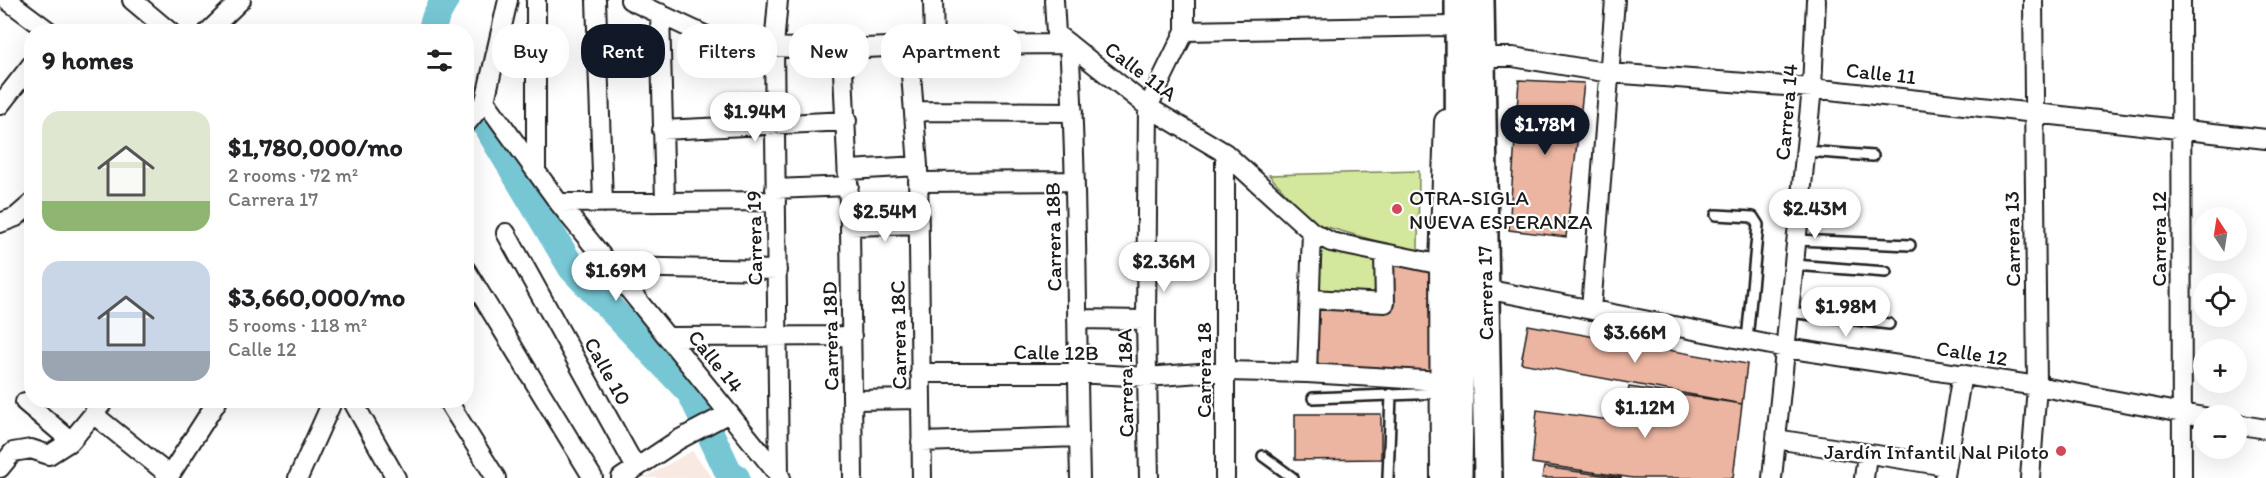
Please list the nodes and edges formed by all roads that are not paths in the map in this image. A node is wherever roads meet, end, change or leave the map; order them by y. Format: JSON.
{"nodes":[{"id":1,"x":6,"y":0,"type":"edge"},
{"id":2,"x":132,"y":0,"type":"edge"},
{"id":3,"x":241,"y":0,"type":"edge"},
{"id":4,"x":508,"y":0,"type":"edge"},
{"id":5,"x":536,"y":0,"type":"edge"},
{"id":6,"x":596,"y":0,"type":"edge"},
{"id":7,"x":630,"y":0,"type":"edge"},
{"id":8,"x":778,"y":0,"type":"edge"},
{"id":9,"x":933,"y":0,"type":"edge"},
{"id":10,"x":1054,"y":0,"type":"edge"},
{"id":11,"x":1185,"y":0,"type":"edge"},
{"id":12,"x":1451,"y":0,"type":"edge"},
{"id":13,"x":1459,"y":0,"type":"edge"},
{"id":14,"x":1480,"y":0,"type":"edge"},
{"id":15,"x":1490,"y":0,"type":"edge"},
{"id":16,"x":1616,"y":0,"type":"edge"},
{"id":17,"x":1816,"y":0,"type":"edge"},
{"id":18,"x":2033,"y":0,"type":"edge"},
{"id":19,"x":2181,"y":0,"type":"edge"},
{"id":20,"x":653,"y":7,"type":"edge"},
{"id":21,"x":39,"y":24,"type":"edge"},
{"id":22,"x":160,"y":24,"type":"edge"},
{"id":23,"x":216,"y":24,"type":"edge"},
{"id":24,"x":686,"y":24,"type":"edge"},
{"id":25,"x":776,"y":24,"type":"edge"},
{"id":26,"x":934,"y":24,"type":"edge"},
{"id":27,"x":1450,"y":26,"type":"junction"},
{"id":28,"x":1185,"y":31,"type":"junction"},
{"id":29,"x":1021,"y":44,"type":"edge"},
{"id":30,"x":1069,"y":44,"type":"junction"},
{"id":31,"x":1490,"y":57,"type":"junction"},
{"id":32,"x":1610,"y":73,"type":"junction"},
{"id":33,"x":24,"y":74,"type":"edge"},
{"id":34,"x":774,"y":78,"type":"edge"},
{"id":35,"x":844,"y":78,"type":"edge"},
{"id":36,"x":912,"y":78,"type":"edge"},
{"id":37,"x":1812,"y":88,"type":"junction"},
{"id":38,"x":0,"y":105,"type":"edge"},
{"id":39,"x":1148,"y":107,"type":"junction"},
{"id":40,"x":915,"y":111,"type":"junction"},
{"id":41,"x":476,"y":112,"type":"edge"},
{"id":42,"x":1073,"y":112,"type":"junction"},
{"id":43,"x":2034,"y":112,"type":"junction"},
{"id":44,"x":847,"y":121,"type":"junction"},
{"id":45,"x":775,"y":124,"type":"junction"},
{"id":46,"x":2180,"y":129,"type":"junction"},
{"id":47,"x":662,"y":130,"type":"junction"},
{"id":48,"x":2266,"y":139,"type":"edge"},
{"id":49,"x":1806,"y":151,"type":"junction"},
{"id":50,"x":1225,"y":153,"type":"junction"},
{"id":51,"x":1873,"y":156,"type":"dead end"},
{"id":52,"x":536,"y":169,"type":"junction"},
{"id":53,"x":918,"y":174,"type":"junction"},
{"id":54,"x":849,"y":178,"type":"junction"},
{"id":55,"x":1075,"y":181,"type":"junction"},
{"id":56,"x":776,"y":195,"type":"junction"},
{"id":57,"x":664,"y":202,"type":"junction"},
{"id":58,"x":559,"y":203,"type":"junction"},
{"id":59,"x":603,"y":203,"type":"junction"},
{"id":60,"x":24,"y":210,"type":"edge"},
{"id":61,"x":1716,"y":215,"type":"dead end"},
{"id":62,"x":0,"y":223,"type":"edge"},
{"id":63,"x":919,"y":224,"type":"junction"},
{"id":64,"x":850,"y":226,"type":"junction"},
{"id":65,"x":1312,"y":232,"type":"junction"},
{"id":66,"x":506,"y":233,"type":"dead end"},
{"id":67,"x":1797,"y":240,"type":"junction"},
{"id":68,"x":1910,"y":245,"type":"dead end"},
{"id":69,"x":1384,"y":254,"type":"junction"},
{"id":70,"x":1442,"y":265,"type":"junction"},
{"id":71,"x":1794,"y":265,"type":"junction"},
{"id":72,"x":611,"y":267,"type":"junction"},
{"id":73,"x":777,"y":270,"type":"junction"},
{"id":74,"x":1886,"y":272,"type":"dead end"},
{"id":75,"x":474,"y":283,"type":"edge"},
{"id":76,"x":1488,"y":289,"type":"junction"},
{"id":77,"x":1311,"y":299,"type":"junction"},
{"id":78,"x":1592,"y":310,"type":"junction"},
{"id":79,"x":1789,"y":312,"type":"junction"},
{"id":80,"x":1077,"y":319,"type":"junction"},
{"id":81,"x":1146,"y":320,"type":"junction"},
{"id":82,"x":1452,"y":320,"type":"junction"},
{"id":83,"x":1889,"y":324,"type":"dead end"},
{"id":84,"x":852,"y":336,"type":"junction"},
{"id":85,"x":668,"y":337,"type":"junction"},
{"id":86,"x":778,"y":337,"type":"junction"},
{"id":87,"x":1746,"y":340,"type":"junction"},
{"id":88,"x":1786,"y":348,"type":"junction"},
{"id":89,"x":1226,"y":371,"type":"junction"},
{"id":90,"x":920,"y":373,"type":"junction"},
{"id":91,"x":1077,"y":373,"type":"junction"},
{"id":92,"x":1307,"y":373,"type":"junction"},
{"id":93,"x":1962,"y":374,"type":"junction"},
{"id":94,"x":1147,"y":377,"type":"junction"},
{"id":95,"x":2037,"y":386,"type":"junction"},
{"id":96,"x":1441,"y":387,"type":"junction"},
{"id":97,"x":1391,"y":394,"type":"junction"},
{"id":98,"x":921,"y":399,"type":"junction"},
{"id":99,"x":1312,"y":399,"type":"dead end"},
{"id":100,"x":853,"y":400,"type":"junction"},
{"id":101,"x":32,"y":408,"type":"edge"},
{"id":102,"x":98,"y":408,"type":"edge"},
{"id":103,"x":100,"y":408,"type":"edge"},
{"id":104,"x":213,"y":408,"type":"edge"},
{"id":105,"x":329,"y":408,"type":"edge"},
{"id":106,"x":357,"y":408,"type":"edge"},
{"id":107,"x":452,"y":408,"type":"edge"},
{"id":108,"x":2181,"y":413,"type":"junction"},
{"id":109,"x":2193,"y":415,"type":"edge"},
{"id":110,"x":723,"y":416,"type":"junction"},
{"id":111,"x":2247,"y":426,"type":"edge"},
{"id":112,"x":2266,"y":429,"type":"edge"},
{"id":113,"x":1079,"y":437,"type":"junction"},
{"id":114,"x":1776,"y":440,"type":"junction"},
{"id":115,"x":71,"y":441,"type":"junction"},
{"id":116,"x":921,"y":442,"type":"junction"},
{"id":117,"x":1867,"y":455,"type":"junction"},
{"id":118,"x":1263,"y":456,"type":"dead end"},
{"id":119,"x":0,"y":468,"type":"edge"},
{"id":120,"x":636,"y":468,"type":"junction"},
{"id":121,"x":1946,"y":472,"type":"edge"},
{"id":122,"x":168,"y":477,"type":"edge"},
{"id":123,"x":780,"y":477,"type":"edge"},
{"id":124,"x":298,"y":478,"type":"edge"},
{"id":125,"x":396,"y":478,"type":"edge"},
{"id":126,"x":496,"y":478,"type":"edge"},
{"id":127,"x":593,"y":478,"type":"edge"},
{"id":128,"x":621,"y":478,"type":"edge"},
{"id":129,"x":853,"y":478,"type":"edge"},
{"id":130,"x":922,"y":478,"type":"edge"},
{"id":131,"x":1080,"y":478,"type":"edge"},
{"id":132,"x":1149,"y":478,"type":"edge"},
{"id":133,"x":1225,"y":478,"type":"edge"},
{"id":134,"x":1293,"y":478,"type":"edge"},
{"id":135,"x":1388,"y":478,"type":"edge"},
{"id":136,"x":1443,"y":478,"type":"edge"},
{"id":137,"x":1458,"y":478,"type":"edge"},
{"id":138,"x":1488,"y":478,"type":"edge"},
{"id":139,"x":1496,"y":478,"type":"edge"},
{"id":140,"x":1772,"y":478,"type":"edge"},
{"id":141,"x":1864,"y":478,"type":"edge"},
{"id":142,"x":2030,"y":478,"type":"edge"},
{"id":143,"x":2182,"y":478,"type":"edge"}],
"edges":[{"from":1,"to":21,"type":"street"},
{"from":2,"to":22,"type":"street"},
{"from":3,"to":23,"type":"street"},
{"from":4,"to":41,"type":"street"},
{"from":5,"to":52,"type":"street"},
{"from":6,"to":59,"type":"street"},
{"from":7,"to":20,"type":"street"},
{"from":8,"to":25,"type":"street","name":"Carrera 19"},
{"from":9,"to":26,"type":"street"},
{"from":10,"to":30,"type":"street","name":"Carrera 18B"},
{"from":11,"to":28,"type":"street"},
{"from":12,"to":27,"type":"main road"},
{"from":13,"to":82,"type":"main road","name":"Carrera 17"},
{"from":14,"to":76,"type":"main road","name":"Carrera 17"},
{"from":15,"to":31,"type":"main road","name":"Carrera 17"},
{"from":16,"to":32,"type":"street"},
{"from":17,"to":37,"type":"street","name":"Carrera 14"},
{"from":18,"to":43,"type":"street","name":"Carrera 13"},
{"from":19,"to":46,"type":"street","name":"Carrera 12"},
{"from":20,"to":24,"type":"street"},
{"from":20,"to":47,"type":"street"},
{"from":27,"to":28,"type":"street"},
{"from":27,"to":70,"type":"main road"},
{"from":28,"to":39,"type":"street"},
{"from":29,"to":30,"type":"street"},
{"from":30,"to":39,"type":"street","name":"Calle 11A"},
{"from":30,"to":42,"type":"street","name":"Carrera 18B"},
{"from":31,"to":32,"type":"street","name":"Calle 11"},
{"from":31,"to":76,"type":"main road","name":"Carrera 17"},
{"from":32,"to":37,"type":"street","name":"Calle 11"},
{"from":32,"to":78,"type":"street"},
{"from":33,"to":38,"type":"street"},
{"from":34,"to":45,"type":"street","name":"Carrera 19"},
{"from":35,"to":44,"type":"street","name":"Carrera 18D"},
{"from":36,"to":40,"type":"street","name":"Carrera 18C"},
{"from":37,"to":43,"type":"street","name":"Calle 11"},
{"from":37,"to":49,"type":"street","name":"Carrera 14"},
{"from":39,"to":50,"type":"street","name":"Calle 11A"},
{"from":39,"to":81,"type":"street","name":"Carrera 18A"},
{"from":40,"to":42,"type":"street"},
{"from":40,"to":53,"type":"street","name":"Carrera 18C"},
{"from":41,"to":52,"type":"street","name":"Calle 14"},
{"from":42,"to":55,"type":"street","name":"Carrera 18B"},
{"from":43,"to":46,"type":"street","name":"Calle 11"},
{"from":43,"to":95,"type":"street","name":"Carrera 13"},
{"from":44,"to":45,"type":"street"},
{"from":44,"to":54,"type":"street","name":"Carrera 18D"},
{"from":45,"to":47,"type":"street"},
{"from":45,"to":56,"type":"street","name":"Carrera 19"},
{"from":46,"to":48,"type":"street","name":"Calle 11"},
{"from":46,"to":108,"type":"street","name":"Carrera 12"},
{"from":47,"to":57,"type":"street"},
{"from":49,"to":51,"type":"lane"},
{"from":49,"to":67,"type":"street","name":"Carrera 14"},
{"from":50,"to":65,"type":"street","name":"Calle 11A"},
{"from":50,"to":89,"type":"street","name":"Carrera 18"},
{"from":52,"to":58,"type":"street","name":"Calle 14"},
{"from":53,"to":54,"type":"street"},
{"from":53,"to":55,"type":"street"},
{"from":53,"to":63,"type":"street","name":"Carrera 18C"},
{"from":54,"to":56,"type":"street"},
{"from":54,"to":64,"type":"street","name":"Carrera 18D"},
{"from":55,"to":80,"type":"street","name":"Carrera 18B"},
{"from":56,"to":57,"type":"street"},
{"from":56,"to":73,"type":"street","name":"Carrera 19"},
{"from":57,"to":59,"type":"street"},
{"from":58,"to":59,"type":"street"},
{"from":58,"to":72,"type":"street","name":"Calle 14"},
{"from":60,"to":62,"type":"street"},
{"from":61,"to":87,"type":"lane"},
{"from":63,"to":64,"type":"street"},
{"from":63,"to":90,"type":"street","name":"Carrera 18C"},
{"from":64,"to":84,"type":"street","name":"Carrera 18D"},
{"from":65,"to":69,"type":"street","name":"Calle 11A"},
{"from":65,"to":77,"type":"street"},
{"from":66,"to":120,"type":"street","name":"Calle 10"},
{"from":67,"to":68,"type":"lane"},
{"from":67,"to":71,"type":"street","name":"Carrera 14"},
{"from":69,"to":70,"type":"street","name":"Calle 11A"},
{"from":69,"to":77,"type":"street"},
{"from":70,"to":82,"type":"main road"},
{"from":71,"to":74,"type":"lane"},
{"from":71,"to":79,"type":"street","name":"Carrera 14"},
{"from":72,"to":73,"type":"street"},
{"from":72,"to":85,"type":"street","name":"Calle 14"},
{"from":73,"to":86,"type":"street","name":"Carrera 19"},
{"from":75,"to":127,"type":"street"},
{"from":76,"to":78,"type":"street","name":"Calle 12"},
{"from":76,"to":138,"type":"main road","name":"Carrera 17"},
{"from":76,"to":139,"type":"main road","name":"Carrera 17"},
{"from":77,"to":92,"type":"street"},
{"from":78,"to":87,"type":"street","name":"Calle 12"},
{"from":79,"to":83,"type":"lane"},
{"from":79,"to":88,"type":"street","name":"Carrera 14"},
{"from":80,"to":81,"type":"street"},
{"from":80,"to":91,"type":"street","name":"Carrera 18B"},
{"from":81,"to":94,"type":"street","name":"Carrera 18A"},
{"from":82,"to":96,"type":"main road"},
{"from":82,"to":137,"type":"main road","name":"Carrera 17"},
{"from":84,"to":86,"type":"street"},
{"from":84,"to":100,"type":"street","name":"Carrera 18D"},
{"from":85,"to":86,"type":"street"},
{"from":85,"to":110,"type":"street","name":"Calle 14"},
{"from":86,"to":123,"type":"street","name":"Carrera 19"},
{"from":87,"to":88,"type":"street","name":"Calle 12"},
{"from":88,"to":93,"type":"street","name":"Calle 12"},
{"from":88,"to":114,"type":"street","name":"Carrera 14"},
{"from":89,"to":92,"type":"street"},
{"from":89,"to":94,"type":"street","name":"Calle 12B"},
{"from":89,"to":133,"type":"street","name":"Carrera 18"},
{"from":90,"to":91,"type":"street","name":"Calle 12B"},
{"from":90,"to":98,"type":"street","name":"Carrera 18C"},
{"from":91,"to":94,"type":"street","name":"Calle 12B"},
{"from":91,"to":113,"type":"street","name":"Carrera 18B"},
{"from":92,"to":96,"type":"street"},
{"from":93,"to":95,"type":"street","name":"Calle 12"},
{"from":93,"to":121,"type":"street"},
{"from":94,"to":132,"type":"street","name":"Carrera 18A"},
{"from":95,"to":108,"type":"street","name":"Calle 12"},
{"from":95,"to":142,"type":"street","name":"Carrera 13"},
{"from":96,"to":97,"type":"lane"},
{"from":96,"to":136,"type":"main road"},
{"from":97,"to":99,"type":"lane"},
{"from":97,"to":135,"type":"lane"},
{"from":98,"to":100,"type":"street"},
{"from":98,"to":116,"type":"street","name":"Carrera 18C"},
{"from":100,"to":129,"type":"street","name":"Carrera 18D"},
{"from":101,"to":115,"type":"street"},
{"from":102,"to":115,"type":"street"},
{"from":103,"to":122,"type":"street"},
{"from":104,"to":122,"type":"street"},
{"from":105,"to":124,"type":"street"},
{"from":106,"to":125,"type":"street"},
{"from":107,"to":126,"type":"street"},
{"from":108,"to":109,"type":"street","name":"Calle 12"},
{"from":108,"to":143,"type":"street","name":"Carrera 12"},
{"from":110,"to":120,"type":"street"},
{"from":110,"to":123,"type":"street","name":"Calle 14"},
{"from":111,"to":112,"type":"street"},
{"from":113,"to":116,"type":"street"},
{"from":113,"to":131,"type":"street","name":"Carrera 18B"},
{"from":114,"to":117,"type":"street"},
{"from":114,"to":140,"type":"street","name":"Carrera 14"},
{"from":115,"to":119,"type":"street"},
{"from":116,"to":130,"type":"street","name":"Carrera 18C"},
{"from":117,"to":121,"type":"street"},
{"from":117,"to":141,"type":"street"},
{"from":118,"to":134,"type":"lane"},
{"from":120,"to":128,"type":"street"}]}
